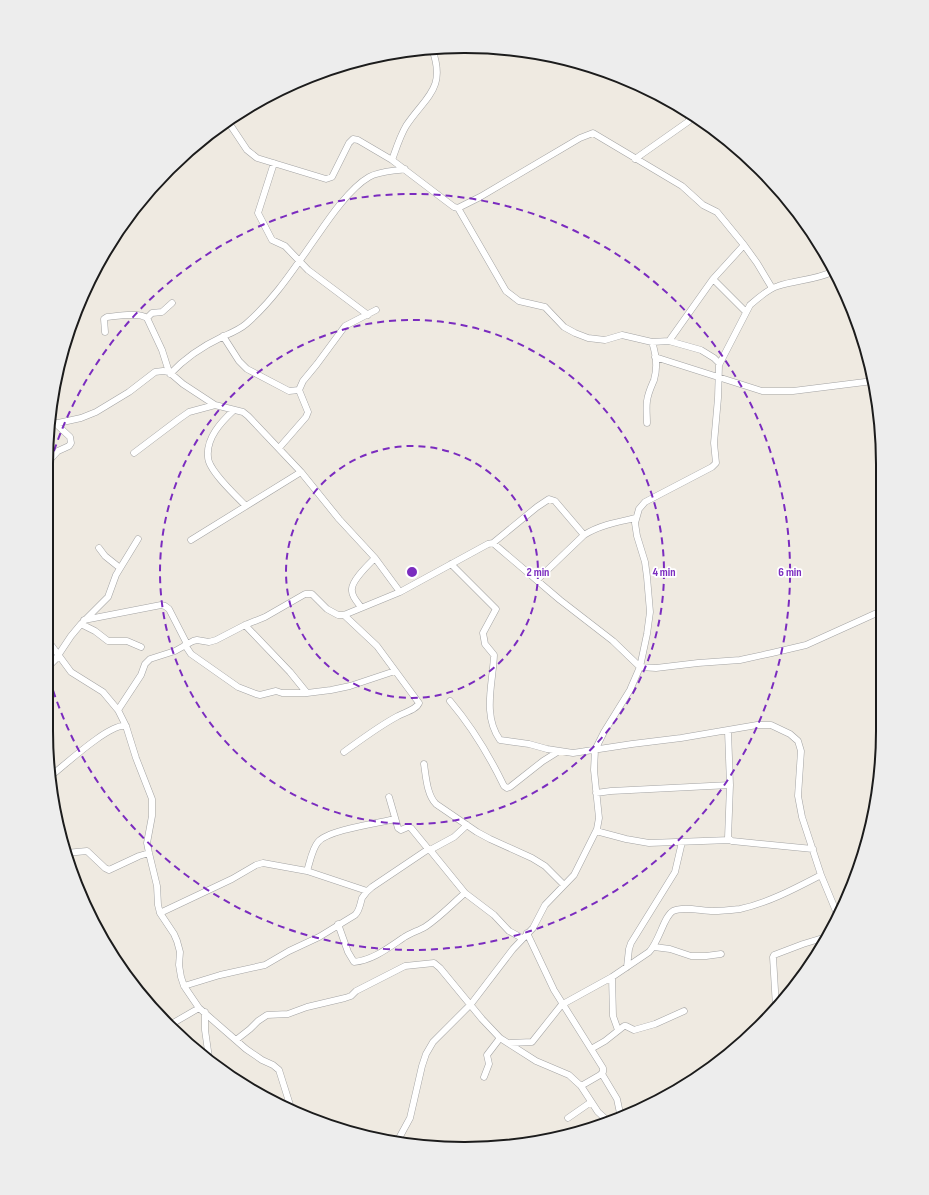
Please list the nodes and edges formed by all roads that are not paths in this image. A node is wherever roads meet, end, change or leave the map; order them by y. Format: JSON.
{"nodes":[{"id":1,"x":434,"y":54,"type":"edge"},
{"id":2,"x":690,"y":120,"type":"edge"},
{"id":3,"x":231,"y":126,"type":"edge"},
{"id":4,"x":635,"y":159,"type":"junction"},
{"id":5,"x":392,"y":160,"type":"junction"},
{"id":6,"x":274,"y":163,"type":"junction"},
{"id":7,"x":405,"y":169,"type":"junction"},
{"id":8,"x":458,"y":208,"type":"junction"},
{"id":9,"x":744,"y":245,"type":"junction"},
{"id":10,"x":298,"y":261,"type":"junction"},
{"id":11,"x":829,"y":273,"type":"edge"},
{"id":12,"x":713,"y":279,"type":"junction"},
{"id":13,"x":772,"y":288,"type":"junction"},
{"id":14,"x":172,"y":303,"type":"dead end"},
{"id":15,"x":376,"y":310,"type":"dead end"},
{"id":16,"x":746,"y":312,"type":"junction"},
{"id":17,"x":368,"y":315,"type":"junction"},
{"id":18,"x":147,"y":318,"type":"junction"},
{"id":19,"x":105,"y":332,"type":"dead end"},
{"id":20,"x":223,"y":336,"type":"junction"},
{"id":21,"x":669,"y":341,"type":"junction"},
{"id":22,"x":652,"y":342,"type":"junction"},
{"id":23,"x":655,"y":357,"type":"junction"},
{"id":24,"x":719,"y":363,"type":"junction"},
{"id":25,"x":170,"y":373,"type":"junction"},
{"id":26,"x":718,"y":377,"type":"junction"},
{"id":27,"x":867,"y":382,"type":"edge"},
{"id":28,"x":300,"y":390,"type":"junction"},
{"id":29,"x":215,"y":405,"type":"junction"},
{"id":30,"x":234,"y":410,"type":"junction"},
{"id":31,"x":56,"y":423,"type":"edge"},
{"id":32,"x":647,"y":423,"type":"dead end"},
{"id":33,"x":55,"y":427,"type":"edge"},
{"id":34,"x":279,"y":448,"type":"junction"},
{"id":35,"x":134,"y":453,"type":"dead end"},
{"id":36,"x":53,"y":457,"type":"edge"},
{"id":37,"x":302,"y":472,"type":"junction"},
{"id":38,"x":246,"y":506,"type":"junction"},
{"id":39,"x":636,"y":518,"type":"junction"},
{"id":40,"x":584,"y":535,"type":"junction"},
{"id":41,"x":138,"y":539,"type":"dead end"},
{"id":42,"x":191,"y":540,"type":"dead end"},
{"id":43,"x":493,"y":543,"type":"junction"},
{"id":44,"x":99,"y":548,"type":"dead end"},
{"id":45,"x":375,"y":558,"type":"junction"},
{"id":46,"x":451,"y":564,"type":"junction"},
{"id":47,"x":120,"y":568,"type":"junction"},
{"id":48,"x":537,"y":580,"type":"junction"},
{"id":49,"x":400,"y":592,"type":"junction"},
{"id":50,"x":361,"y":607,"type":"junction"},
{"id":51,"x":876,"y":613,"type":"edge"},
{"id":52,"x":344,"y":615,"type":"junction"},
{"id":53,"x":82,"y":622,"type":"junction"},
{"id":54,"x":245,"y":625,"type":"junction"},
{"id":55,"x":186,"y":644,"type":"junction"},
{"id":56,"x":53,"y":647,"type":"edge"},
{"id":57,"x":141,"y":647,"type":"dead end"},
{"id":58,"x":59,"y":655,"type":"junction"},
{"id":59,"x":53,"y":661,"type":"edge"},
{"id":60,"x":640,"y":667,"type":"junction"},
{"id":61,"x":395,"y":671,"type":"junction"},
{"id":62,"x":308,"y":693,"type":"junction"},
{"id":63,"x":450,"y":701,"type":"dead end"},
{"id":64,"x":118,"y":710,"type":"junction"},
{"id":65,"x":126,"y":726,"type":"junction"},
{"id":66,"x":728,"y":731,"type":"junction"},
{"id":67,"x":595,"y":750,"type":"junction"},
{"id":68,"x":558,"y":751,"type":"junction"},
{"id":69,"x":344,"y":752,"type":"dead end"},
{"id":70,"x":424,"y":764,"type":"dead end"},
{"id":71,"x":56,"y":771,"type":"edge"},
{"id":72,"x":730,"y":785,"type":"junction"},
{"id":73,"x":596,"y":793,"type":"junction"},
{"id":74,"x":389,"y":797,"type":"dead end"},
{"id":75,"x":395,"y":819,"type":"junction"},
{"id":76,"x":467,"y":825,"type":"junction"},
{"id":77,"x":596,"y":831,"type":"junction"},
{"id":78,"x":730,"y":840,"type":"junction"},
{"id":79,"x":682,"y":842,"type":"junction"},
{"id":80,"x":813,"y":849,"type":"junction"},
{"id":81,"x":429,"y":850,"type":"junction"},
{"id":82,"x":72,"y":852,"type":"edge"},
{"id":83,"x":149,"y":854,"type":"junction"},
{"id":84,"x":307,"y":871,"type":"junction"},
{"id":85,"x":821,"y":875,"type":"junction"},
{"id":86,"x":564,"y":885,"type":"junction"},
{"id":87,"x":367,"y":891,"type":"junction"},
{"id":88,"x":465,"y":893,"type":"junction"},
{"id":89,"x":835,"y":910,"type":"edge"},
{"id":90,"x":160,"y":913,"type":"junction"},
{"id":91,"x":338,"y":924,"type":"junction"},
{"id":92,"x":527,"y":933,"type":"junction"},
{"id":93,"x":522,"y":938,"type":"junction"},
{"id":94,"x":819,"y":939,"type":"edge"},
{"id":95,"x":654,"y":947,"type":"junction"},
{"id":96,"x":721,"y":954,"type":"dead end"},
{"id":97,"x":627,"y":967,"type":"junction"},
{"id":98,"x":612,"y":977,"type":"junction"},
{"id":99,"x":184,"y":986,"type":"junction"},
{"id":100,"x":775,"y":1000,"type":"edge"},
{"id":101,"x":563,"y":1003,"type":"junction"},
{"id":102,"x":471,"y":1004,"type":"junction"},
{"id":103,"x":199,"y":1008,"type":"junction"},
{"id":104,"x":684,"y":1011,"type":"dead end"},
{"id":105,"x":205,"y":1012,"type":"junction"},
{"id":106,"x":175,"y":1022,"type":"edge"},
{"id":107,"x":618,"y":1030,"type":"junction"},
{"id":108,"x":500,"y":1038,"type":"junction"},
{"id":109,"x":236,"y":1040,"type":"junction"},
{"id":110,"x":508,"y":1043,"type":"junction"},
{"id":111,"x":591,"y":1049,"type":"junction"},
{"id":112,"x":208,"y":1052,"type":"edge"},
{"id":113,"x":602,"y":1074,"type":"junction"},
{"id":114,"x":484,"y":1077,"type":"dead end"},
{"id":115,"x":581,"y":1086,"type":"junction"},
{"id":116,"x":591,"y":1102,"type":"junction"},
{"id":117,"x":290,"y":1103,"type":"edge"},
{"id":118,"x":620,"y":1112,"type":"edge"},
{"id":119,"x":568,"y":1118,"type":"dead end"},
{"id":120,"x":603,"y":1118,"type":"edge"},
{"id":121,"x":400,"y":1136,"type":"edge"}],
"edges":[{"from":1,"to":5,"type":"street"},
{"from":2,"to":4,"type":"street"},
{"from":3,"to":6,"type":"street"},
{"from":4,"to":8,"type":"street"},
{"from":4,"to":9,"type":"street"},
{"from":5,"to":6,"type":"street"},
{"from":5,"to":7,"type":"street"},
{"from":6,"to":10,"type":"street"},
{"from":7,"to":8,"type":"street"},
{"from":7,"to":10,"type":"street"},
{"from":8,"to":22,"type":"street"},
{"from":9,"to":12,"type":"street"},
{"from":9,"to":13,"type":"street"},
{"from":10,"to":17,"type":"street"},
{"from":10,"to":20,"type":"street"},
{"from":11,"to":13,"type":"street"},
{"from":12,"to":16,"type":"street"},
{"from":12,"to":21,"type":"street"},
{"from":13,"to":16,"type":"street"},
{"from":14,"to":18,"type":"street"},
{"from":15,"to":17,"type":"street"},
{"from":16,"to":24,"type":"street"},
{"from":17,"to":28,"type":"street"},
{"from":18,"to":19,"type":"street"},
{"from":18,"to":25,"type":"street"},
{"from":20,"to":25,"type":"street"},
{"from":20,"to":28,"type":"street"},
{"from":21,"to":22,"type":"street"},
{"from":21,"to":24,"type":"street"},
{"from":22,"to":23,"type":"street"},
{"from":23,"to":26,"type":"street"},
{"from":23,"to":32,"type":"street"},
{"from":24,"to":26,"type":"street"},
{"from":25,"to":29,"type":"street"},
{"from":25,"to":31,"type":"street"},
{"from":26,"to":27,"type":"street"},
{"from":26,"to":39,"type":"street"},
{"from":28,"to":34,"type":"street"},
{"from":29,"to":30,"type":"street"},
{"from":29,"to":35,"type":"street"},
{"from":30,"to":34,"type":"street"},
{"from":30,"to":38,"type":"street"},
{"from":33,"to":36,"type":"street"},
{"from":34,"to":37,"type":"street"},
{"from":37,"to":38,"type":"street"},
{"from":37,"to":45,"type":"street"},
{"from":38,"to":42,"type":"street"},
{"from":39,"to":40,"type":"street"},
{"from":39,"to":60,"type":"street"},
{"from":40,"to":43,"type":"street"},
{"from":40,"to":48,"type":"street"},
{"from":41,"to":47,"type":"street"},
{"from":43,"to":46,"type":"street"},
{"from":43,"to":48,"type":"street"},
{"from":44,"to":47,"type":"street"},
{"from":45,"to":49,"type":"street"},
{"from":45,"to":50,"type":"street"},
{"from":46,"to":49,"type":"street"},
{"from":46,"to":68,"type":"street"},
{"from":47,"to":53,"type":"street"},
{"from":48,"to":60,"type":"street"},
{"from":49,"to":50,"type":"street"},
{"from":50,"to":52,"type":"street"},
{"from":51,"to":60,"type":"street"},
{"from":52,"to":54,"type":"street"},
{"from":52,"to":61,"type":"street"},
{"from":53,"to":55,"type":"street"},
{"from":53,"to":57,"type":"street"},
{"from":53,"to":58,"type":"street"},
{"from":54,"to":55,"type":"street"},
{"from":54,"to":62,"type":"street"},
{"from":55,"to":62,"type":"street"},
{"from":55,"to":64,"type":"street"},
{"from":56,"to":58,"type":"street"},
{"from":58,"to":59,"type":"street"},
{"from":58,"to":64,"type":"street"},
{"from":60,"to":67,"type":"street"},
{"from":61,"to":62,"type":"street"},
{"from":61,"to":69,"type":"street"},
{"from":63,"to":68,"type":"street"},
{"from":64,"to":65,"type":"street"},
{"from":65,"to":71,"type":"street"},
{"from":65,"to":83,"type":"street"},
{"from":66,"to":67,"type":"street"},
{"from":66,"to":72,"type":"street"},
{"from":66,"to":80,"type":"street"},
{"from":67,"to":68,"type":"street"},
{"from":67,"to":73,"type":"street"},
{"from":70,"to":76,"type":"street"},
{"from":72,"to":73,"type":"street"},
{"from":72,"to":78,"type":"street"},
{"from":73,"to":77,"type":"street"},
{"from":74,"to":75,"type":"street"},
{"from":75,"to":81,"type":"street"},
{"from":75,"to":84,"type":"street"},
{"from":76,"to":81,"type":"street"},
{"from":76,"to":86,"type":"street"},
{"from":77,"to":79,"type":"street"},
{"from":77,"to":86,"type":"street"},
{"from":78,"to":79,"type":"street"},
{"from":78,"to":80,"type":"street"},
{"from":79,"to":97,"type":"street"},
{"from":80,"to":85,"type":"street"},
{"from":81,"to":87,"type":"street"},
{"from":81,"to":88,"type":"street"},
{"from":82,"to":83,"type":"street"},
{"from":83,"to":90,"type":"street"},
{"from":84,"to":87,"type":"street"},
{"from":84,"to":90,"type":"street"},
{"from":85,"to":89,"type":"street"},
{"from":85,"to":95,"type":"street"},
{"from":86,"to":92,"type":"street"},
{"from":87,"to":91,"type":"street"},
{"from":88,"to":91,"type":"street"},
{"from":88,"to":93,"type":"street"},
{"from":90,"to":99,"type":"street"},
{"from":91,"to":99,"type":"street"},
{"from":92,"to":93,"type":"street"},
{"from":92,"to":101,"type":"street"},
{"from":93,"to":102,"type":"street"},
{"from":94,"to":100,"type":"street"},
{"from":95,"to":96,"type":"street"},
{"from":95,"to":97,"type":"street"},
{"from":97,"to":98,"type":"street"},
{"from":98,"to":101,"type":"street"},
{"from":98,"to":107,"type":"street"},
{"from":99,"to":103,"type":"street"},
{"from":101,"to":110,"type":"street"},
{"from":101,"to":111,"type":"street"},
{"from":102,"to":108,"type":"street"},
{"from":102,"to":109,"type":"street"},
{"from":102,"to":121,"type":"street"},
{"from":103,"to":105,"type":"street"},
{"from":103,"to":106,"type":"street"},
{"from":104,"to":107,"type":"street"},
{"from":105,"to":109,"type":"street"},
{"from":105,"to":112,"type":"street"},
{"from":107,"to":111,"type":"street"},
{"from":108,"to":110,"type":"street"},
{"from":108,"to":114,"type":"street"},
{"from":109,"to":117,"type":"street"},
{"from":110,"to":115,"type":"street"},
{"from":111,"to":113,"type":"street"},
{"from":113,"to":115,"type":"street"},
{"from":113,"to":118,"type":"street"},
{"from":115,"to":116,"type":"street"},
{"from":116,"to":119,"type":"street"},
{"from":116,"to":120,"type":"street"}]}
